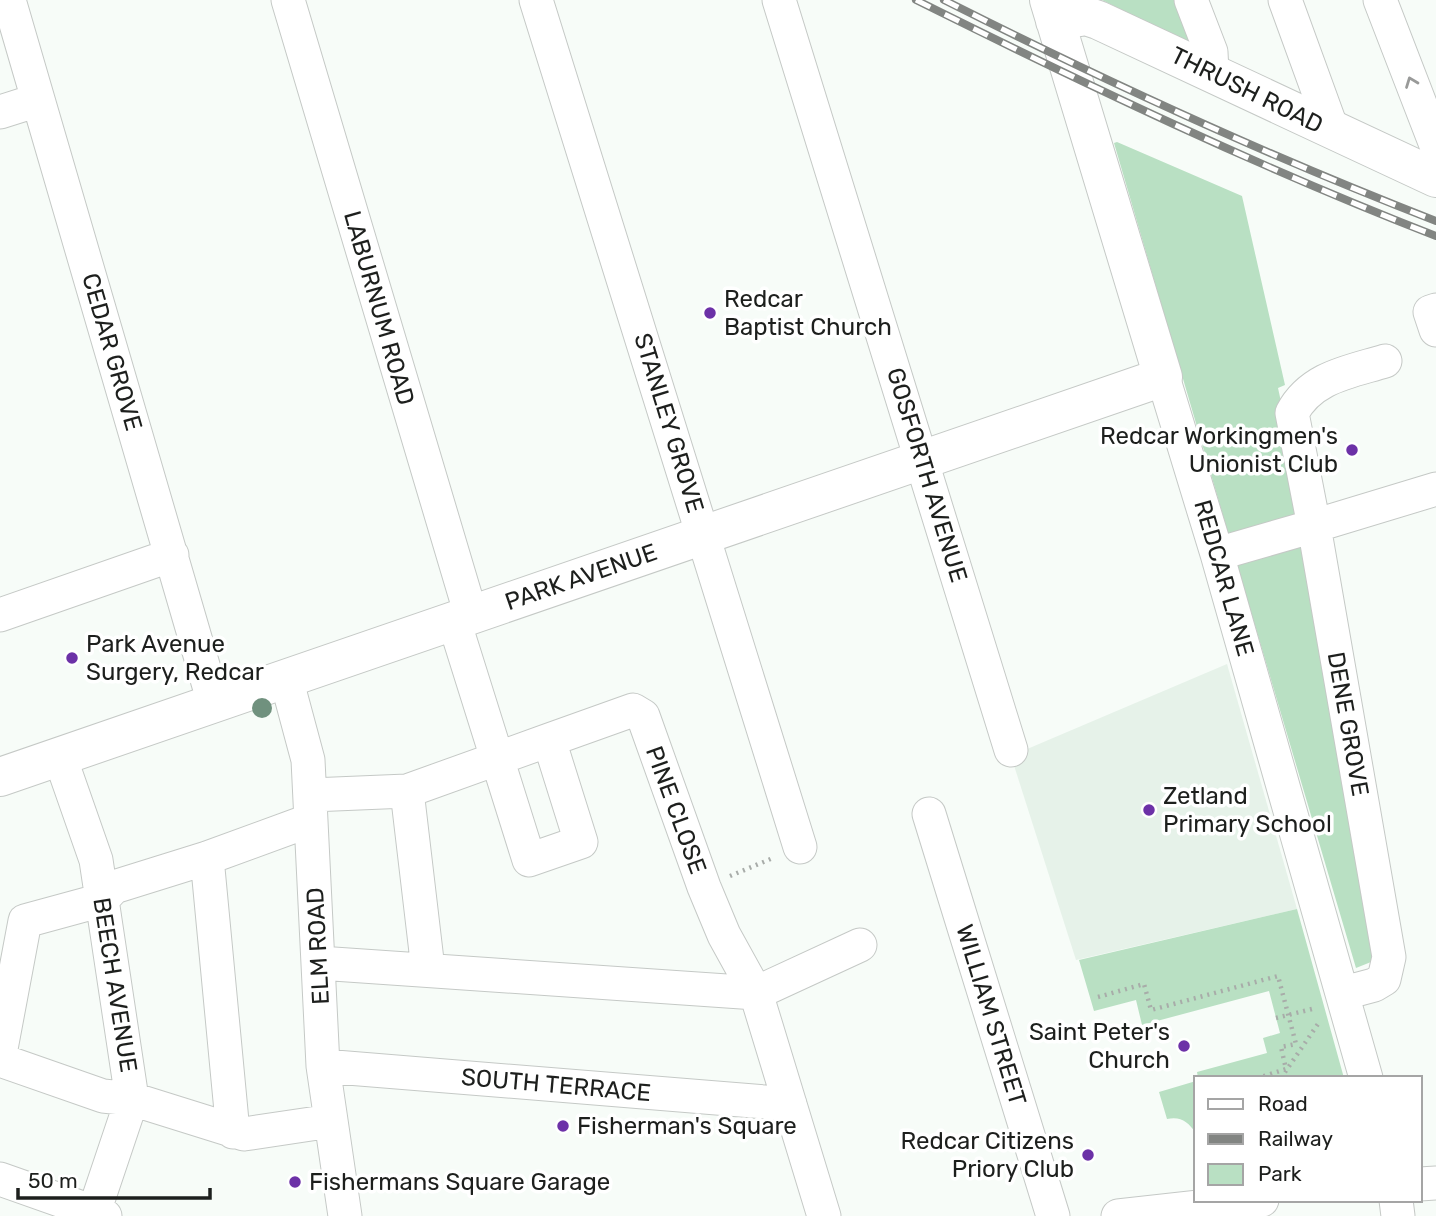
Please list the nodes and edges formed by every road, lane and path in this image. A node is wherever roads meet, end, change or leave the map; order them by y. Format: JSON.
{"nodes":[{"id":1,"x":9,"y":0,"type":"edge"},
{"id":2,"x":288,"y":0,"type":"edge"},
{"id":3,"x":536,"y":0,"type":"edge"},
{"id":4,"x":779,"y":0,"type":"edge"},
{"id":5,"x":1191,"y":0,"type":"edge"},
{"id":6,"x":1285,"y":0,"type":"edge"},
{"id":7,"x":1380,"y":0,"type":"edge"},
{"id":8,"x":1052,"y":10,"type":"edge"},
{"id":9,"x":1212,"y":62,"type":"junction"},
{"id":10,"x":38,"y":100,"type":"junction"},
{"id":11,"x":0,"y":112,"type":"edge"},
{"id":12,"x":1333,"y":132,"type":"junction"},
{"id":13,"x":1433,"y":149,"type":"edge"},
{"id":14,"x":1436,"y":310,"type":"edge"},
{"id":15,"x":1436,"y":330,"type":"edge"},
{"id":16,"x":1385,"y":361,"type":"dead end"},
{"id":17,"x":1163,"y":377,"type":"junction"},
{"id":18,"x":922,"y":459,"type":"junction"},
{"id":19,"x":1436,"y":489,"type":"edge"},
{"id":20,"x":1314,"y":526,"type":"junction"},
{"id":21,"x":703,"y":534,"type":"junction"},
{"id":22,"x":1217,"y":554,"type":"junction"},
{"id":23,"x":172,"y":555,"type":"junction"},
{"id":24,"x":0,"y":615,"type":"edge"},
{"id":25,"x":462,"y":618,"type":"junction"},
{"id":26,"x":286,"y":678,"type":"junction"},
{"id":27,"x":214,"y":704,"type":"junction"},
{"id":28,"x":549,"y":740,"type":"junction"},
{"id":29,"x":1011,"y":750,"type":"dead end"},
{"id":30,"x":60,"y":757,"type":"junction"},
{"id":31,"x":498,"y":757,"type":"junction"},
{"id":32,"x":0,"y":777,"type":"edge"},
{"id":33,"x":407,"y":791,"type":"junction"},
{"id":34,"x":311,"y":808,"type":"junction"},
{"id":35,"x":929,"y":814,"type":"dead end"},
{"id":36,"x":800,"y":847,"type":"joint"},
{"id":37,"x":207,"y":858,"type":"junction"},
{"id":38,"x":704,"y":887,"type":"junction"},
{"id":39,"x":102,"y":900,"type":"junction"},
{"id":40,"x":860,"y":945,"type":"dead end"},
{"id":41,"x":319,"y":963,"type":"junction"},
{"id":42,"x":428,"y":969,"type":"junction"},
{"id":43,"x":756,"y":993,"type":"junction"},
{"id":44,"x":1098,"y":997,"type":"dead end"},
{"id":45,"x":1341,"y":999,"type":"junction"},
{"id":46,"x":1288,"y":1015,"type":"junction"},
{"id":47,"x":1276,"y":1018,"type":"dead end"},
{"id":48,"x":0,"y":1054,"type":"edge"},
{"id":49,"x":0,"y":1060,"type":"edge"},
{"id":50,"x":323,"y":1066,"type":"junction"},
{"id":51,"x":1286,"y":1069,"type":"junction"},
{"id":52,"x":1276,"y":1076,"type":"edge"},
{"id":53,"x":1365,"y":1076,"type":"edge"},
{"id":54,"x":132,"y":1099,"type":"junction"},
{"id":55,"x":790,"y":1104,"type":"junction"},
{"id":56,"x":331,"y":1121,"type":"junction"},
{"id":57,"x":233,"y":1132,"type":"junction"},
{"id":58,"x":0,"y":1179,"type":"edge"},
{"id":59,"x":1244,"y":1202,"type":"edge"},
{"id":60,"x":99,"y":1214,"type":"edge"},
{"id":61,"x":345,"y":1216,"type":"edge"},
{"id":62,"x":824,"y":1216,"type":"edge"},
{"id":63,"x":1053,"y":1216,"type":"edge"},
{"id":64,"x":1118,"y":1216,"type":"edge"}],
"edges":[{"from":1,"to":10,"type":"street","name":"CEDAR GROVE"},
{"from":2,"to":25,"type":"street","name":"LABURNUM ROAD"},
{"from":3,"to":21,"type":"street","name":"STANLEY GROVE"},
{"from":4,"to":18,"type":"street","name":"GOSFORTH AVENUE"},
{"from":5,"to":9,"type":"street"},
{"from":6,"to":12,"type":"street"},
{"from":13,"to":7,"type":"street","one_way":true},
{"from":8,"to":9,"type":"main road","name":"THRUSH ROAD"},
{"from":8,"to":17,"type":"main road","name":"REDCAR LANE"},
{"from":9,"to":12,"type":"main road","name":"THRUSH ROAD"},
{"from":10,"to":11,"type":"street"},
{"from":10,"to":23,"type":"street","name":"CEDAR GROVE"},
{"from":12,"to":13,"type":"main road","name":"THRUSH ROAD"},
{"from":14,"to":15,"type":"street"},
{"from":16,"to":20,"type":"street"},
{"from":17,"to":18,"type":"main road","name":"PARK AVENUE"},
{"from":17,"to":22,"type":"street","name":"REDCAR LANE"},
{"from":18,"to":21,"type":"main road","name":"PARK AVENUE"},
{"from":18,"to":29,"type":"street","name":"GOSFORTH AVENUE"},
{"from":19,"to":20,"type":"street"},
{"from":20,"to":22,"type":"street"},
{"from":20,"to":45,"type":"street","name":"DENE GROVE"},
{"from":21,"to":25,"type":"main road","name":"PARK AVENUE"},
{"from":21,"to":36,"type":"street","name":"STANLEY GROVE"},
{"from":22,"to":45,"type":"street","name":"REDCAR LANE"},
{"from":23,"to":24,"type":"street"},
{"from":23,"to":27,"type":"street","name":"CEDAR GROVE"},
{"from":25,"to":26,"type":"main road","name":"PARK AVENUE"},
{"from":25,"to":31,"type":"street","name":"LABURNUM ROAD"},
{"from":26,"to":27,"type":"main road","name":"PARK AVENUE"},
{"from":26,"to":34,"type":"street","name":"ELM ROAD"},
{"from":27,"to":30,"type":"main road","name":"PARK AVENUE"},
{"from":28,"to":31,"type":"street"},
{"from":28,"to":31,"type":"street","name":"LABURNUM ROAD"},
{"from":28,"to":38,"type":"street","name":"PINE CLOSE"},
{"from":30,"to":32,"type":"main road","name":"PARK AVENUE"},
{"from":30,"to":39,"type":"street","name":"BEECH AVENUE"},
{"from":31,"to":33,"type":"street"},
{"from":33,"to":34,"type":"street"},
{"from":33,"to":42,"type":"street"},
{"from":34,"to":37,"type":"street"},
{"from":34,"to":41,"type":"street","name":"ELM ROAD"},
{"from":35,"to":63,"type":"street","name":"WILLIAM STREET"},
{"from":36,"to":38,"type":"path"},
{"from":37,"to":39,"type":"street"},
{"from":37,"to":57,"type":"street"},
{"from":38,"to":43,"type":"street","name":"PINE CLOSE"},
{"from":39,"to":48,"type":"street"},
{"from":39,"to":54,"type":"street","name":"BEECH AVENUE"},
{"from":40,"to":43,"type":"street"},
{"from":41,"to":42,"type":"street"},
{"from":41,"to":50,"type":"street","name":"ELM ROAD"},
{"from":42,"to":43,"type":"street"},
{"from":43,"to":55,"type":"street","name":"PINE CLOSE"},
{"from":44,"to":46,"type":"path"},
{"from":45,"to":46,"type":"path"},
{"from":45,"to":51,"type":"path"},
{"from":45,"to":53,"type":"street","name":"REDCAR LANE"},
{"from":46,"to":47,"type":"path"},
{"from":46,"to":51,"type":"path"},
{"from":49,"to":54,"type":"street"},
{"from":50,"to":55,"type":"street","name":"SOUTH TERRACE"},
{"from":50,"to":56,"type":"street","name":"ELM ROAD"},
{"from":51,"to":52,"type":"path"},
{"from":51,"to":52,"type":"path"},
{"from":54,"to":57,"type":"street"},
{"from":54,"to":60,"type":"street","name":"BEECH AVENUE"},
{"from":55,"to":62,"type":"street","name":"PINE CLOSE"},
{"from":56,"to":57,"type":"street"},
{"from":56,"to":61,"type":"street","name":"ELM ROAD"},
{"from":58,"to":60,"type":"street"},
{"from":59,"to":64,"type":"street"}]}
